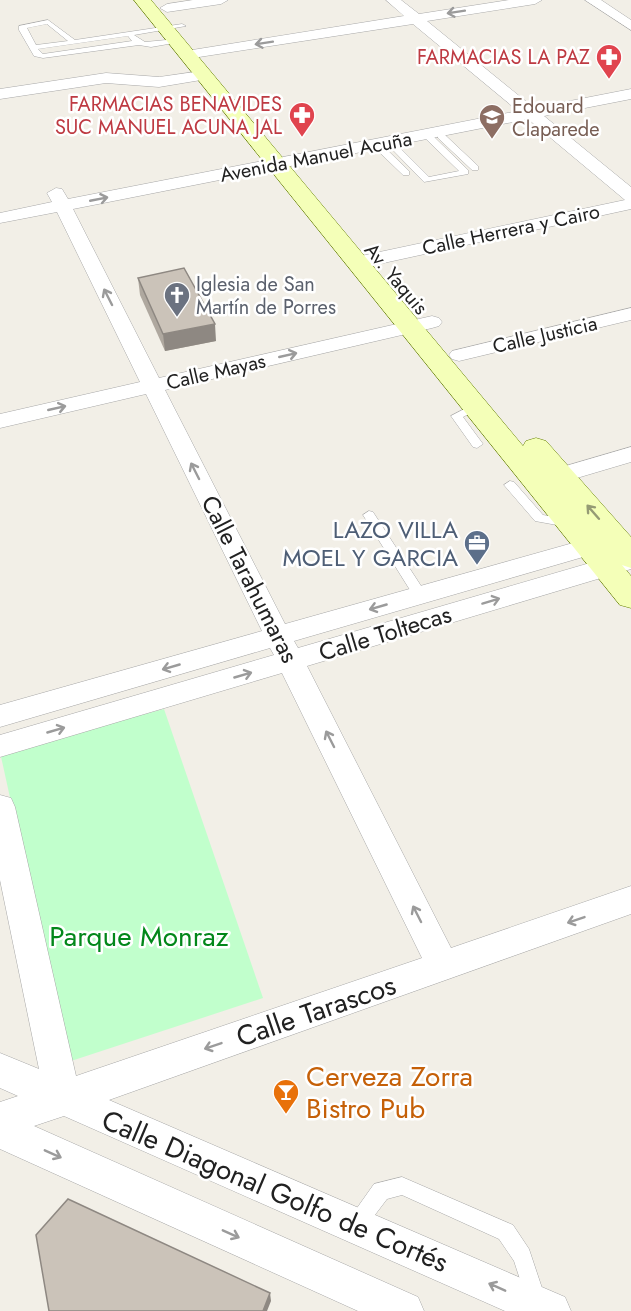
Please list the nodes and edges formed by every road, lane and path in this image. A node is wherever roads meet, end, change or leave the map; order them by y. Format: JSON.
{"nodes":[{"id":1,"x":142,"y":0,"type":"edge"},
{"id":2,"x":221,"y":0,"type":"edge"},
{"id":3,"x":393,"y":0,"type":"edge"},
{"id":4,"x":535,"y":0,"type":"edge"},
{"id":5,"x":592,"y":0,"type":"edge"},
{"id":6,"x":415,"y":19,"type":"junction"},
{"id":7,"x":631,"y":27,"type":"edge"},
{"id":8,"x":130,"y":34,"type":"junction"},
{"id":9,"x":180,"y":36,"type":"edge"},
{"id":10,"x":74,"y":42,"type":"junction"},
{"id":11,"x":136,"y":43,"type":"junction"},
{"id":12,"x":33,"y":48,"type":"junction"},
{"id":13,"x":631,"y":82,"type":"edge"},
{"id":14,"x":0,"y":94,"type":"edge"},
{"id":15,"x":631,"y":94,"type":"edge"},
{"id":16,"x":523,"y":110,"type":"junction"},
{"id":17,"x":432,"y":134,"type":"junction"},
{"id":18,"x":383,"y":144,"type":"junction"},
{"id":19,"x":281,"y":157,"type":"junction"},
{"id":20,"x":475,"y":168,"type":"dead end"},
{"id":21,"x":417,"y":183,"type":"dead end"},
{"id":22,"x":631,"y":196,"type":"edge"},
{"id":23,"x":59,"y":200,"type":"junction"},
{"id":24,"x":0,"y":204,"type":"edge"},
{"id":25,"x":631,"y":204,"type":"edge"},
{"id":26,"x":0,"y":218,"type":"edge"},
{"id":27,"x":367,"y":260,"type":"junction"},
{"id":28,"x":631,"y":314,"type":"edge"},
{"id":29,"x":415,"y":318,"type":"junction"},
{"id":30,"x":459,"y":355,"type":"junction"},
{"id":31,"x":149,"y":379,"type":"junction"},
{"id":32,"x":0,"y":404,"type":"edge"},
{"id":33,"x":474,"y":407,"type":"junction"},
{"id":34,"x":0,"y":421,"type":"edge"},
{"id":35,"x":477,"y":444,"type":"dead end"},
{"id":36,"x":631,"y":454,"type":"edge"},
{"id":37,"x":560,"y":475,"type":"junction"},
{"id":38,"x":510,"y":485,"type":"dead end"},
{"id":39,"x":369,"y":515,"type":"dead end"},
{"id":40,"x":607,"y":549,"type":"edge"},
{"id":41,"x":420,"y":595,"type":"junction"},
{"id":42,"x":631,"y":597,"type":"edge"},
{"id":43,"x":278,"y":636,"type":"junction"},
{"id":44,"x":290,"y":661,"type":"junction"},
{"id":45,"x":0,"y":716,"type":"edge"},
{"id":46,"x":0,"y":746,"type":"edge"},
{"id":47,"x":0,"y":807,"type":"edge"},
{"id":48,"x":631,"y":900,"type":"edge"},
{"id":49,"x":443,"y":966,"type":"junction"},
{"id":50,"x":0,"y":1070,"type":"edge"},
{"id":51,"x":63,"y":1099,"type":"junction"},
{"id":52,"x":0,"y":1120,"type":"edge"},
{"id":53,"x":0,"y":1130,"type":"edge"},
{"id":54,"x":355,"y":1225,"type":"junction"},
{"id":55,"x":544,"y":1308,"type":"edge"},
{"id":56,"x":404,"y":1311,"type":"edge"}],
"edges":[{"from":1,"to":9,"type":"street","name":"Av. Yaquis"},
{"from":2,"to":9,"type":"street"},
{"from":3,"to":6,"type":"street"},
{"from":4,"to":6,"type":"street","one_way":true},
{"from":5,"to":7,"type":"street"},
{"from":6,"to":9,"type":"street","one_way":true},
{"from":6,"to":16,"type":"street"},
{"from":8,"to":9,"type":"lane"},
{"from":8,"to":10,"type":"lane"},
{"from":8,"to":11,"type":"lane"},
{"from":9,"to":11,"type":"lane"},
{"from":9,"to":14,"type":"street"},
{"from":9,"to":19,"type":"street","name":"Av. Yaquis"},
{"from":10,"to":12,"type":"lane"},
{"from":10,"to":12,"type":"lane"},
{"from":11,"to":12,"type":"lane"},
{"from":13,"to":16,"type":"street","name":"Avenida Manuel Acuña"},
{"from":15,"to":16,"type":"street","name":"Avenida Manuel Acuña"},
{"from":16,"to":17,"type":"street","name":"Avenida Manuel Acuña"},
{"from":16,"to":19,"type":"street","name":"Avenida Manuel Acuña"},
{"from":16,"to":22,"type":"street"},
{"from":17,"to":18,"type":"street","name":"Avenida Manuel Acuña"},
{"from":17,"to":18,"type":"lane"},
{"from":17,"to":20,"type":"lane"},
{"from":18,"to":19,"type":"street","name":"Avenida Manuel Acuña"},
{"from":18,"to":21,"type":"lane"},
{"from":19,"to":23,"type":"street","name":"Avenida Manuel Acuña"},
{"from":19,"to":27,"type":"street","name":"Av. Yaquis"},
{"from":19,"to":27,"type":"street","name":"Av. Yaquis"},
{"from":23,"to":24,"type":"street","name":"Avenida Manuel Acuña"},
{"from":23,"to":26,"type":"street","name":"Avenida Manuel Acuña"},
{"from":31,"to":23,"type":"street","name":"Calle Tarahumaras","one_way":true},
{"from":25,"to":27,"type":"street","name":"Calle Herrera y Cairo"},
{"from":27,"to":29,"type":"street","name":"Av. Yaquis"},
{"from":28,"to":30,"type":"street","name":"Calle Justicia"},
{"from":29,"to":30,"type":"street","name":"Av. Yaquis"},
{"from":29,"to":31,"type":"street","name":"Calle Mayas"},
{"from":29,"to":33,"type":"street","name":"Av. Yaquis"},
{"from":30,"to":37,"type":"street","name":"Av. Yaquis"},
{"from":31,"to":32,"type":"street","name":"Calle Mayas"},
{"from":34,"to":31,"type":"street","name":"Calle Mayas","one_way":true},
{"from":43,"to":31,"type":"street","name":"Calle Tarahumaras","one_way":true},
{"from":33,"to":35,"type":"lane"},
{"from":33,"to":40,"type":"street","name":"Av. Yaquis"},
{"from":36,"to":37,"type":"street"},
{"from":40,"to":37,"type":"street","name":"Av. Yaquis","one_way":true},
{"from":38,"to":40,"type":"lane"},
{"from":39,"to":41,"type":"lane"},
{"from":40,"to":41,"type":"street","name":"Calle Toltecas"},
{"from":40,"to":42,"type":"street","name":"Av. Yaquis"},
{"from":44,"to":40,"type":"street","name":"Calle Toltecas","one_way":true},
{"from":41,"to":43,"type":"street","name":"Calle Toltecas","one_way":true},
{"from":43,"to":44,"type":"street","name":"Calle Tarahumaras"},
{"from":43,"to":45,"type":"street","name":"Calle Toltecas","one_way":true},
{"from":46,"to":44,"type":"street","name":"Calle Toltecas","one_way":true},
{"from":49,"to":44,"type":"street","name":"Calle Tarahumaras","one_way":true},
{"from":47,"to":51,"type":"street"},
{"from":48,"to":49,"type":"street","name":"Calle Tarascos","one_way":true},
{"from":49,"to":51,"type":"street","name":"Calle Tarascos","one_way":true},
{"from":50,"to":51,"type":"street","name":"Calle Diagonal Golfo de Cortés"},
{"from":51,"to":52,"type":"street","name":"Calle Tarascos"},
{"from":51,"to":54,"type":"street","name":"Calle Diagonal Golfo de Cortés"},
{"from":53,"to":56,"type":"street","one_way":true},
{"from":55,"to":54,"type":"street","name":"Calle Diagonal Golfo de Cortés","one_way":true},
{"from":54,"to":55,"type":"lane"}]}
